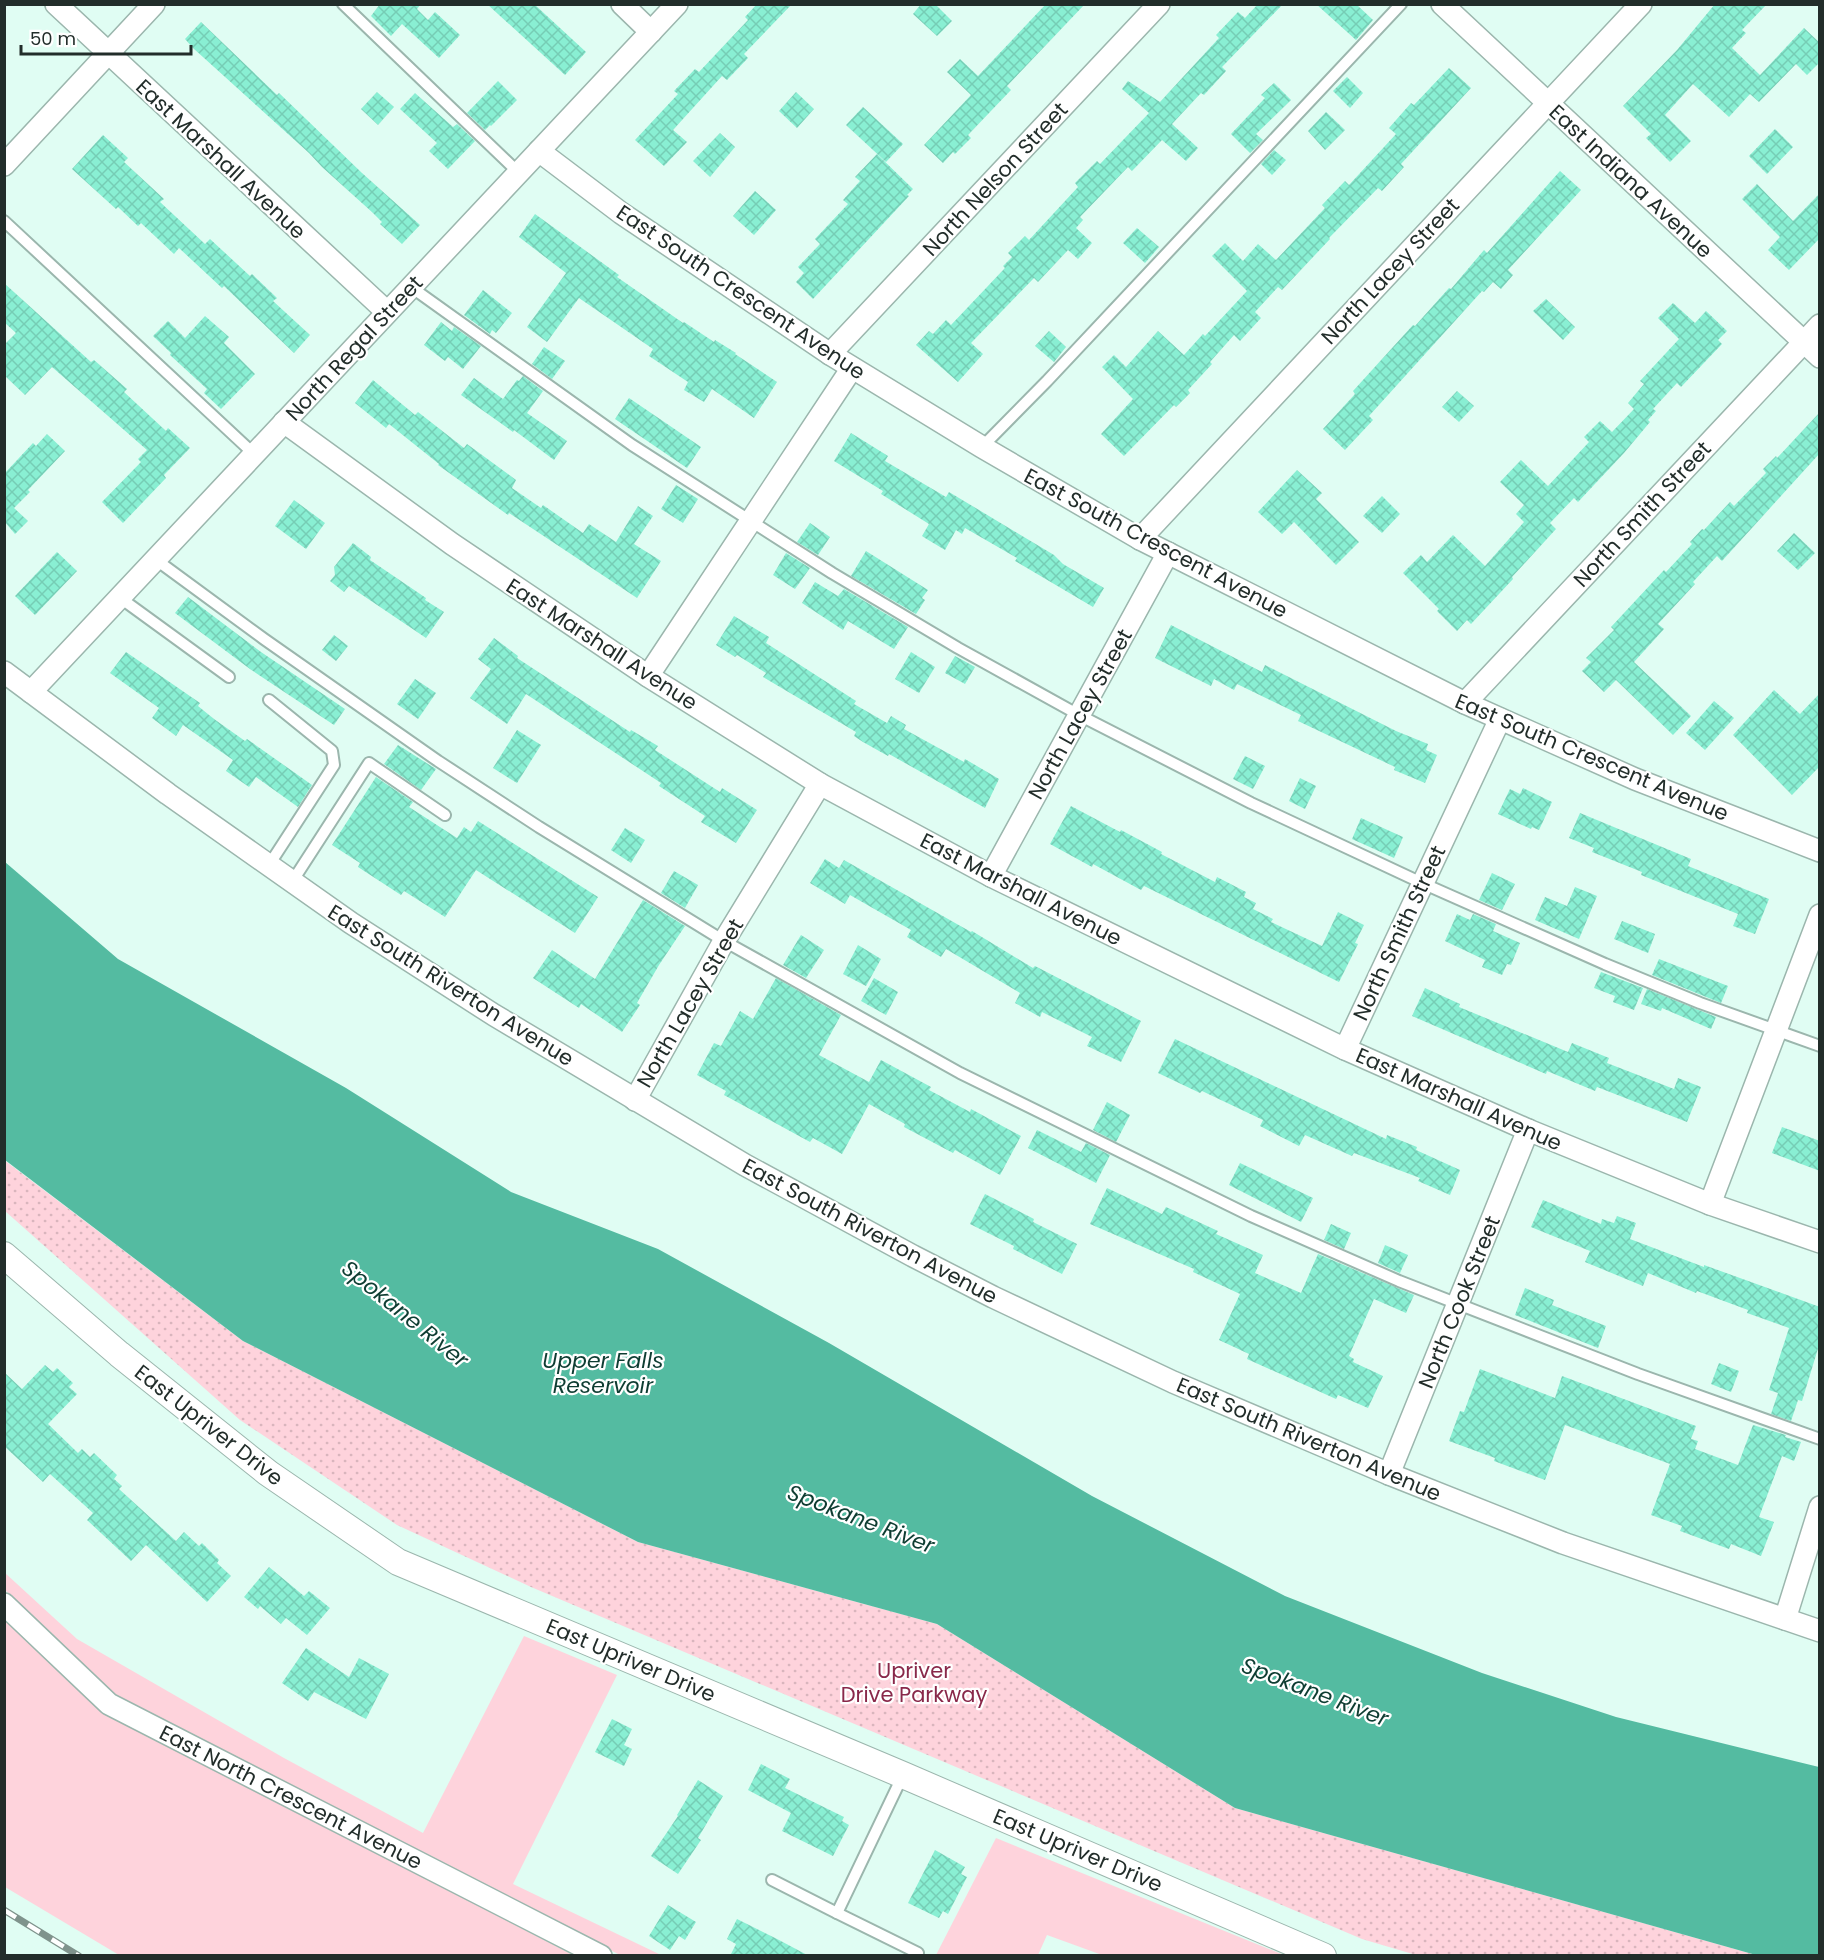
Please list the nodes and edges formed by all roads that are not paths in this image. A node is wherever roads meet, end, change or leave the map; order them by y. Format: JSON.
{"nodes":[{"id":1,"x":56,"y":4,"type":"edge"},
{"id":2,"x":154,"y":4,"type":"edge"},
{"id":3,"x":343,"y":4,"type":"edge"},
{"id":4,"x":622,"y":4,"type":"edge"},
{"id":5,"x":677,"y":4,"type":"edge"},
{"id":6,"x":1159,"y":4,"type":"edge"},
{"id":7,"x":1401,"y":4,"type":"edge"},
{"id":8,"x":1442,"y":4,"type":"edge"},
{"id":9,"x":1641,"y":4,"type":"edge"},
{"id":10,"x":651,"y":32,"type":"junction"},
{"id":11,"x":109,"y":54,"type":"junction"},
{"id":12,"x":1548,"y":103,"type":"junction"},
{"id":13,"x":538,"y":151,"type":"junction"},
{"id":14,"x":4,"y":165,"type":"edge"},
{"id":15,"x":519,"y":172,"type":"junction"},
{"id":16,"x":4,"y":221,"type":"edge"},
{"id":17,"x":411,"y":287,"type":"junction"},
{"id":18,"x":387,"y":312,"type":"junction"},
{"id":19,"x":1820,"y":325,"type":"edge"},
{"id":20,"x":1804,"y":342,"type":"junction"},
{"id":21,"x":830,"y":354,"type":"junction"},
{"id":22,"x":1820,"y":357,"type":"edge"},
{"id":23,"x":852,"y":368,"type":"junction"},
{"id":24,"x":284,"y":422,"type":"junction"},
{"id":25,"x":982,"y":447,"type":"junction"},
{"id":26,"x":254,"y":454,"type":"junction"},
{"id":27,"x":751,"y":520,"type":"junction"},
{"id":28,"x":1140,"y":538,"type":"junction"},
{"id":29,"x":1168,"y":553,"type":"junction"},
{"id":30,"x":155,"y":559,"type":"junction"},
{"id":31,"x":119,"y":597,"type":"junction"},
{"id":32,"x":4,"y":672,"type":"edge"},
{"id":33,"x":648,"y":676,"type":"junction"},
{"id":34,"x":229,"y":677,"type":"dead end"},
{"id":35,"x":31,"y":692,"type":"junction"},
{"id":36,"x":269,"y":700,"type":"dead end"},
{"id":37,"x":1465,"y":703,"type":"junction"},
{"id":38,"x":1079,"y":715,"type":"junction"},
{"id":39,"x":1500,"y":719,"type":"junction"},
{"id":40,"x":820,"y":784,"type":"junction"},
{"id":41,"x":445,"y":815,"type":"dead end"},
{"id":42,"x":1817,"y":846,"type":"edge"},
{"id":43,"x":269,"y":865,"type":"junction"},
{"id":44,"x":991,"y":876,"type":"junction"},
{"id":45,"x":292,"y":882,"type":"junction"},
{"id":46,"x":1422,"y":883,"type":"junction"},
{"id":47,"x":1820,"y":915,"type":"edge"},
{"id":48,"x":724,"y":941,"type":"junction"},
{"id":49,"x":1776,"y":1030,"type":"junction"},
{"id":50,"x":1820,"y":1047,"type":"edge"},
{"id":51,"x":1345,"y":1049,"type":"junction"},
{"id":52,"x":635,"y":1100,"type":"junction"},
{"id":53,"x":1528,"y":1130,"type":"junction"},
{"id":54,"x":1710,"y":1204,"type":"junction"},
{"id":55,"x":1820,"y":1242,"type":"edge"},
{"id":56,"x":4,"y":1255,"type":"edge"},
{"id":57,"x":1458,"y":1305,"type":"junction"},
{"id":58,"x":1820,"y":1439,"type":"edge"},
{"id":59,"x":1389,"y":1474,"type":"junction"},
{"id":60,"x":1820,"y":1507,"type":"edge"},
{"id":61,"x":4,"y":1604,"type":"edge"},
{"id":62,"x":1785,"y":1619,"type":"junction"},
{"id":63,"x":1820,"y":1631,"type":"edge"},
{"id":64,"x":903,"y":1775,"type":"junction"},
{"id":65,"x":772,"y":1880,"type":"dead end"},
{"id":66,"x":837,"y":1913,"type":"junction"},
{"id":67,"x":918,"y":1953,"type":"dead end"},
{"id":68,"x":601,"y":1956,"type":"edge"},
{"id":69,"x":1323,"y":1956,"type":"edge"}],
"edges":[{"from":1,"to":11,"type":"street","name":"East Marshall Avenue"},
{"from":2,"to":11,"type":"street"},
{"from":3,"to":15,"type":"lane"},
{"from":4,"to":10,"type":"street"},
{"from":5,"to":10,"type":"street","name":"North Regal Street"},
{"from":6,"to":21,"type":"street","name":"North Nelson Street"},
{"from":7,"to":25,"type":"lane"},
{"from":8,"to":12,"type":"street","name":"East Indiana Avenue"},
{"from":9,"to":12,"type":"street","name":"North Lacey Street"},
{"from":10,"to":13,"type":"street","name":"North Regal Street"},
{"from":11,"to":14,"type":"street"},
{"from":11,"to":18,"type":"street","name":"East Marshall Avenue"},
{"from":12,"to":20,"type":"street","name":"East Indiana Avenue"},
{"from":12,"to":28,"type":"street","name":"North Lacey Street"},
{"from":13,"to":15,"type":"street","name":"North Regal Street"},
{"from":13,"to":21,"type":"street","name":"East South Crescent Avenue"},
{"from":15,"to":17,"type":"street","name":"North Regal Street"},
{"from":16,"to":26,"type":"lane"},
{"from":17,"to":18,"type":"street","name":"North Regal Street"},
{"from":17,"to":27,"type":"lane"},
{"from":18,"to":24,"type":"street","name":"North Regal Street"},
{"from":19,"to":20,"type":"street","name":"North Smith Street"},
{"from":20,"to":22,"type":"street","name":"East Indiana Avenue"},
{"from":20,"to":37,"type":"street","name":"North Smith Street"},
{"from":21,"to":23,"type":"street","name":"East South Crescent Avenue"},
{"from":23,"to":25,"type":"street","name":"East South Crescent Avenue"},
{"from":23,"to":27,"type":"street"},
{"from":24,"to":26,"type":"street","name":"North Regal Street"},
{"from":24,"to":33,"type":"street","name":"East Marshall Avenue"},
{"from":25,"to":28,"type":"street","name":"East South Crescent Avenue"},
{"from":26,"to":30,"type":"street","name":"North Regal Street"},
{"from":27,"to":33,"type":"street"},
{"from":27,"to":38,"type":"lane"},
{"from":28,"to":29,"type":"street","name":"East South Crescent Avenue"},
{"from":29,"to":37,"type":"street","name":"East South Crescent Avenue"},
{"from":29,"to":38,"type":"street","name":"North Lacey Street"},
{"from":30,"to":31,"type":"street","name":"North Regal Street"},
{"from":30,"to":48,"type":"lane"},
{"from":31,"to":34,"type":"lane"},
{"from":31,"to":35,"type":"street","name":"North Regal Street"},
{"from":32,"to":35,"type":"street","name":"East South Riverton Avenue"},
{"from":33,"to":40,"type":"street","name":"East Marshall Avenue"},
{"from":35,"to":43,"type":"street","name":"East South Riverton Avenue"},
{"from":36,"to":43,"type":"lane"},
{"from":37,"to":39,"type":"street","name":"East South Crescent Avenue"},
{"from":38,"to":44,"type":"street","name":"North Lacey Street"},
{"from":38,"to":46,"type":"lane"},
{"from":39,"to":42,"type":"street","name":"East South Crescent Avenue"},
{"from":39,"to":46,"type":"street","name":"North Smith Street"},
{"from":40,"to":44,"type":"street","name":"East Marshall Avenue"},
{"from":40,"to":48,"type":"street","name":"North Lacey Street"},
{"from":41,"to":45,"type":"lane"},
{"from":43,"to":45,"type":"street","name":"East South Riverton Avenue"},
{"from":44,"to":51,"type":"street","name":"East Marshall Avenue"},
{"from":45,"to":52,"type":"street","name":"East South Riverton Avenue"},
{"from":46,"to":49,"type":"lane"},
{"from":46,"to":51,"type":"street","name":"North Smith Street"},
{"from":47,"to":49,"type":"street"},
{"from":48,"to":52,"type":"street","name":"North Lacey Street"},
{"from":48,"to":57,"type":"lane"},
{"from":49,"to":50,"type":"lane"},
{"from":49,"to":54,"type":"street"},
{"from":51,"to":53,"type":"street","name":"East Marshall Avenue"},
{"from":52,"to":59,"type":"street","name":"East South Riverton Avenue"},
{"from":53,"to":54,"type":"street","name":"East Marshall Avenue"},
{"from":53,"to":57,"type":"street","name":"North Cook Street"},
{"from":54,"to":55,"type":"street","name":"East Marshall Avenue"},
{"from":56,"to":64,"type":"street","name":"East Upriver Drive"},
{"from":57,"to":58,"type":"lane"},
{"from":57,"to":59,"type":"street","name":"North Cook Street"},
{"from":59,"to":62,"type":"street","name":"East South Riverton Avenue"},
{"from":60,"to":62,"type":"street"},
{"from":61,"to":68,"type":"street","name":"East North Crescent Avenue"},
{"from":62,"to":63,"type":"street","name":"East South Riverton Avenue"},
{"from":64,"to":66,"type":"lane"},
{"from":64,"to":69,"type":"street","name":"East Upriver Drive"},
{"from":65,"to":66,"type":"lane"},
{"from":66,"to":67,"type":"lane"}]}
